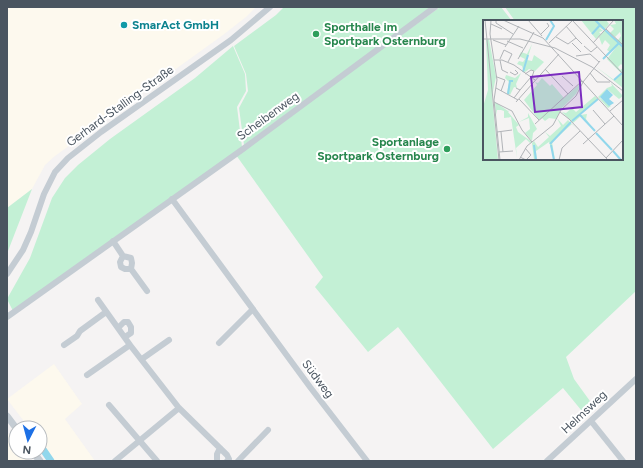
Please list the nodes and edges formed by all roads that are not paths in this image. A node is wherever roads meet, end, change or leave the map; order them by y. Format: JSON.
{"nodes":[{"id":1,"x":270,"y":7,"type":"edge"},
{"id":2,"x":435,"y":7,"type":"edge"},
{"id":3,"x":172,"y":199,"type":"junction"},
{"id":4,"x":113,"y":241,"type":"junction"},
{"id":5,"x":123,"y":256,"type":"junction"},
{"id":6,"x":131,"y":269,"type":"junction"},
{"id":7,"x":7,"y":274,"type":"edge"},
{"id":8,"x":147,"y":291,"type":"dead end"},
{"id":9,"x":98,"y":300,"type":"dead end"},
{"id":10,"x":253,"y":309,"type":"junction"},
{"id":11,"x":106,"y":312,"type":"junction"},
{"id":12,"x":7,"y":317,"type":"edge"},
{"id":13,"x":118,"y":328,"type":"junction"},
{"id":14,"x":125,"y":338,"type":"junction"},
{"id":15,"x":169,"y":340,"type":"dead end"},
{"id":16,"x":219,"y":343,"type":"dead end"},
{"id":17,"x":64,"y":345,"type":"dead end"},
{"id":18,"x":130,"y":345,"type":"junction"},
{"id":19,"x":142,"y":360,"type":"junction"},
{"id":20,"x":87,"y":375,"type":"dead end"},
{"id":21,"x":636,"y":379,"type":"edge"},
{"id":22,"x":109,"y":405,"type":"dead end"},
{"id":23,"x":179,"y":408,"type":"junction"},
{"id":24,"x":591,"y":421,"type":"junction"},
{"id":25,"x":268,"y":430,"type":"dead end"},
{"id":26,"x":139,"y":441,"type":"junction"},
{"id":27,"x":220,"y":448,"type":"junction"},
{"id":28,"x":230,"y":460,"type":"edge"},
{"id":29,"x":115,"y":461,"type":"edge"},
{"id":30,"x":157,"y":461,"type":"edge"},
{"id":31,"x":217,"y":461,"type":"edge"},
{"id":32,"x":238,"y":461,"type":"edge"},
{"id":33,"x":367,"y":461,"type":"edge"},
{"id":34,"x":547,"y":461,"type":"edge"},
{"id":35,"x":623,"y":461,"type":"edge"}],
"edges":[{"from":1,"to":7,"type":"street","name":"Gerhard-Stalling-Straße"},
{"from":2,"to":3,"type":"street","name":"Scheibenweg"},
{"from":3,"to":4,"type":"street","name":"Scheibenweg"},
{"from":3,"to":10,"type":"street","name":"Südweg"},
{"from":4,"to":5,"type":"street"},
{"from":4,"to":12,"type":"street","name":"Scheibenweg"},
{"from":5,"to":6,"type":"street"},
{"from":5,"to":6,"type":"street"},
{"from":6,"to":8,"type":"street"},
{"from":9,"to":11,"type":"street"},
{"from":10,"to":16,"type":"street"},
{"from":10,"to":33,"type":"street","name":"Südweg"},
{"from":11,"to":13,"type":"street"},
{"from":11,"to":17,"type":"street"},
{"from":13,"to":14,"type":"street"},
{"from":13,"to":14,"type":"street"},
{"from":14,"to":18,"type":"street"},
{"from":15,"to":19,"type":"street"},
{"from":18,"to":19,"type":"street"},
{"from":18,"to":20,"type":"street"},
{"from":19,"to":23,"type":"street"},
{"from":21,"to":24,"type":"street","name":"Helmsweg"},
{"from":22,"to":26,"type":"street"},
{"from":23,"to":26,"type":"street"},
{"from":23,"to":27,"type":"street"},
{"from":24,"to":34,"type":"street","name":"Helmsweg"},
{"from":24,"to":35,"type":"street"},
{"from":25,"to":32,"type":"street"},
{"from":26,"to":29,"type":"street"},
{"from":26,"to":30,"type":"street"},
{"from":27,"to":28,"type":"street"},
{"from":27,"to":31,"type":"street"}]}
